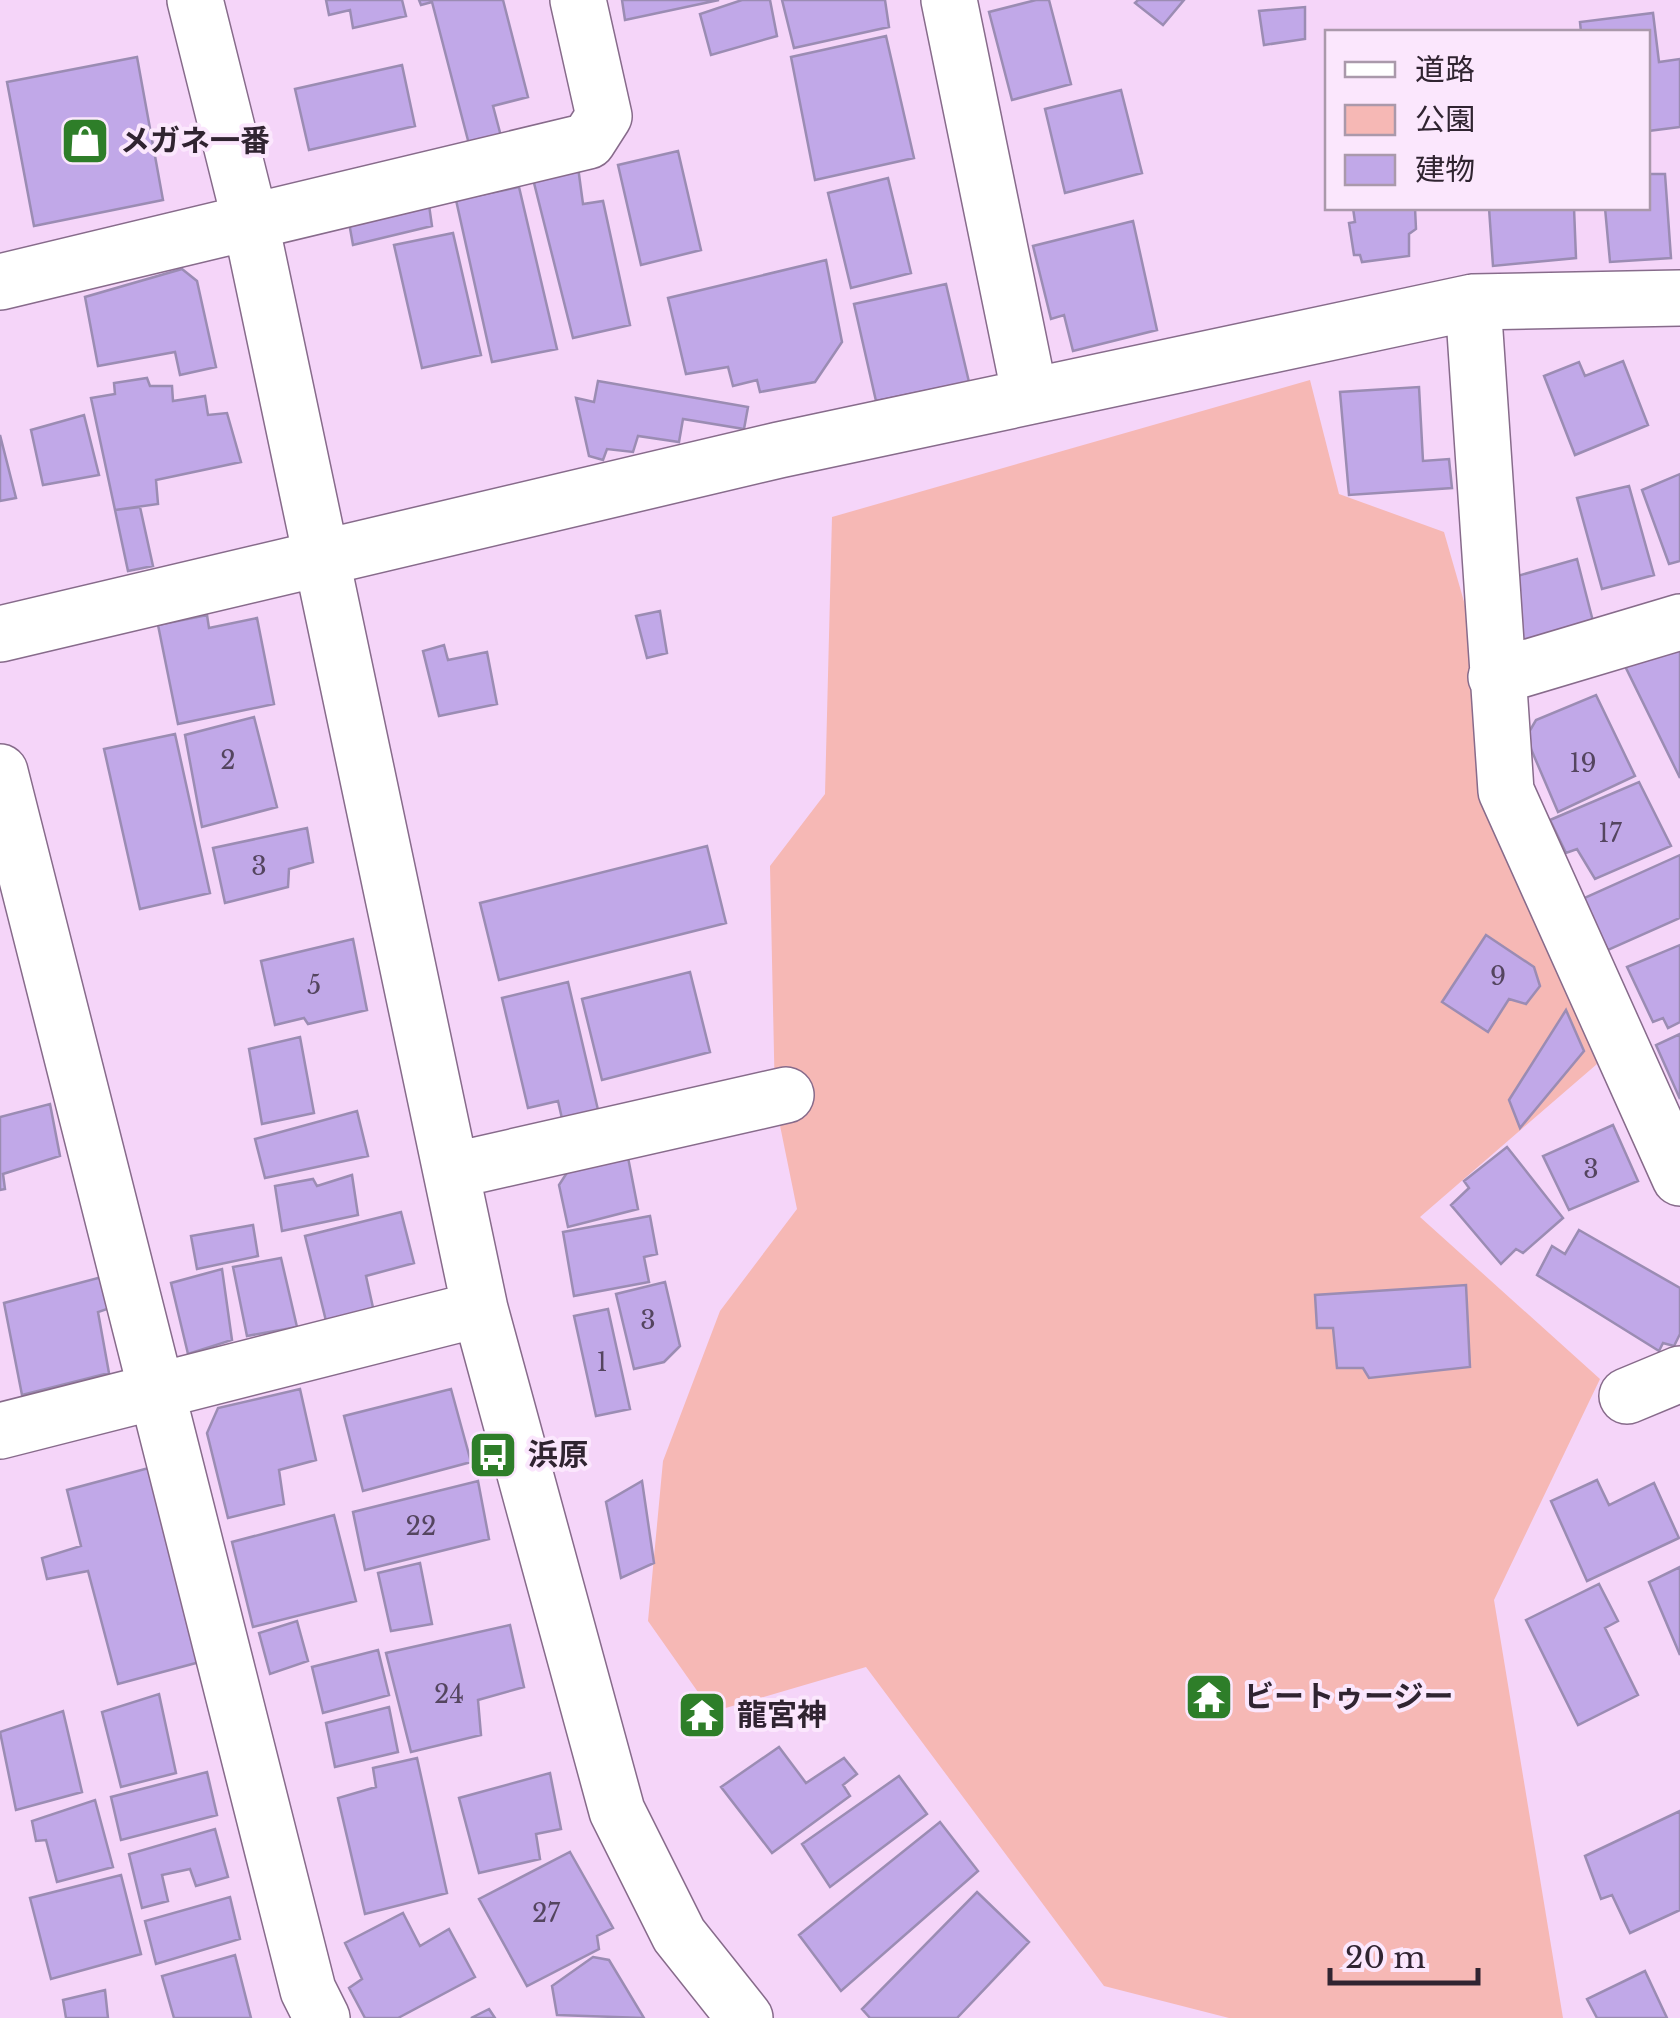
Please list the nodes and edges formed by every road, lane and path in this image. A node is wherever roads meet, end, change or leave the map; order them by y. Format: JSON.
{"nodes":[{"id":1,"x":195,"y":0,"type":"edge"},
{"id":2,"x":578,"y":0,"type":"edge"},
{"id":3,"x":949,"y":0,"type":"edge"},
{"id":4,"x":250,"y":220,"type":"junction"},
{"id":5,"x":0,"y":282,"type":"edge"},
{"id":6,"x":1680,"y":298,"type":"edge"},
{"id":7,"x":1473,"y":302,"type":"junction"},
{"id":8,"x":1030,"y":396,"type":"junction"},
{"id":9,"x":322,"y":560,"type":"junction"},
{"id":10,"x":1680,"y":622,"type":"edge"},
{"id":11,"x":0,"y":634,"type":"edge"},
{"id":12,"x":1496,"y":677,"type":"junction"},
{"id":13,"x":0,"y":772,"type":"edge"},
{"id":14,"x":786,"y":1094,"type":"dead end"},
{"id":15,"x":451,"y":1171,"type":"junction"},
{"id":16,"x":1680,"y":1178,"type":"edge"},
{"id":17,"x":480,"y":1309,"type":"junction"},
{"id":18,"x":1680,"y":1374,"type":"edge"},
{"id":19,"x":157,"y":1395,"type":"junction"},
{"id":20,"x":1627,"y":1396,"type":"dead end"},
{"id":21,"x":0,"y":1431,"type":"edge"},
{"id":22,"x":322,"y":2018,"type":"edge"},
{"id":23,"x":745,"y":2018,"type":"edge"}],
"edges":[{"from":1,"to":4,"type":"street"},
{"from":2,"to":4,"type":"street"},
{"from":3,"to":8,"type":"street"},
{"from":4,"to":5,"type":"street"},
{"from":4,"to":9,"type":"street"},
{"from":6,"to":7,"type":"street"},
{"from":7,"to":8,"type":"street"},
{"from":7,"to":12,"type":"street"},
{"from":8,"to":9,"type":"street"},
{"from":9,"to":11,"type":"street"},
{"from":9,"to":15,"type":"street"},
{"from":10,"to":12,"type":"street"},
{"from":12,"to":16,"type":"street"},
{"from":13,"to":19,"type":"street"},
{"from":14,"to":15,"type":"street"},
{"from":15,"to":17,"type":"street"},
{"from":17,"to":19,"type":"street"},
{"from":17,"to":23,"type":"street"},
{"from":18,"to":20,"type":"street"},
{"from":19,"to":21,"type":"street"},
{"from":19,"to":22,"type":"street"}]}
